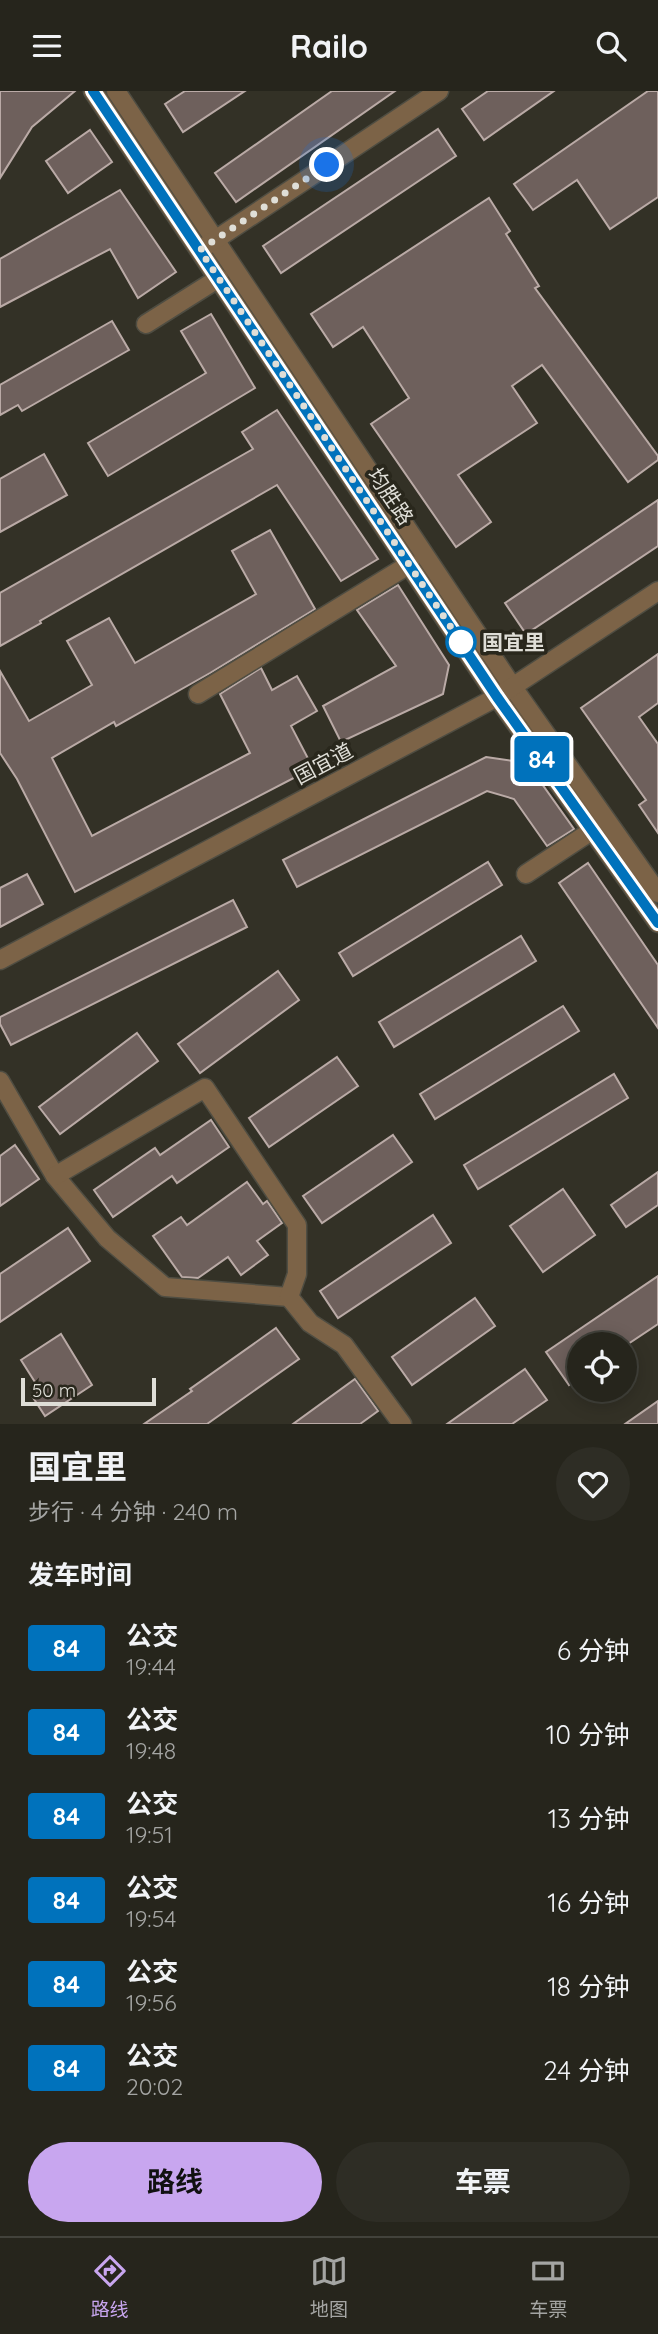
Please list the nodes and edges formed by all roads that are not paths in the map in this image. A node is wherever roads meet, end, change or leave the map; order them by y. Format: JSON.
{"nodes":[{"id":1,"x":116,"y":91,"type":"edge"},
{"id":2,"x":439,"y":91,"type":"edge"},
{"id":3,"x":96,"y":96,"type":"edge"},
{"id":4,"x":216,"y":240,"type":"junction"},
{"id":5,"x":200,"y":250,"type":"junction"},
{"id":6,"x":219,"y":278,"type":"junction"},
{"id":7,"x":146,"y":324,"type":"dead end"},
{"id":8,"x":410,"y":564,"type":"junction"},
{"id":9,"x":658,"y":591,"type":"edge"},
{"id":10,"x":504,"y":692,"type":"junction"},
{"id":11,"x":198,"y":694,"type":"dead end"},
{"id":12,"x":593,"y":830,"type":"junction"},
{"id":13,"x":526,"y":874,"type":"dead end"},
{"id":14,"x":658,"y":893,"type":"edge"},
{"id":15,"x":658,"y":923,"type":"edge"},
{"id":16,"x":0,"y":960,"type":"edge"},
{"id":17,"x":0,"y":1081,"type":"edge"},
{"id":18,"x":55,"y":1176,"type":"junction"},
{"id":19,"x":289,"y":1297,"type":"junction"},
{"id":20,"x":402,"y":1424,"type":"edge"}],
"edges":[{"from":1,"to":3,"type":"street"},
{"from":1,"to":4,"type":"street","name":"均胜路"},
{"from":2,"to":4,"type":"street"},
{"from":3,"to":5,"type":"street","name":"均胜路"},
{"from":4,"to":5,"type":"street"},
{"from":4,"to":10,"type":"street","name":"均胜路"},
{"from":5,"to":6,"type":"street","name":"均胜路"},
{"from":6,"to":7,"type":"street"},
{"from":6,"to":8,"type":"street","name":"均胜路"},
{"from":8,"to":10,"type":"street","name":"均胜路"},
{"from":8,"to":11,"type":"street"},
{"from":9,"to":10,"type":"street","name":"国宜道"},
{"from":10,"to":12,"type":"street","name":"均胜路"},
{"from":10,"to":14,"type":"street","name":"均胜路"},
{"from":10,"to":16,"type":"street","name":"国宜道"},
{"from":12,"to":13,"type":"street"},
{"from":12,"to":15,"type":"street","name":"均胜路"},
{"from":17,"to":18,"type":"street"},
{"from":18,"to":19,"type":"street"},
{"from":18,"to":19,"type":"street"},
{"from":19,"to":20,"type":"street"}]}
